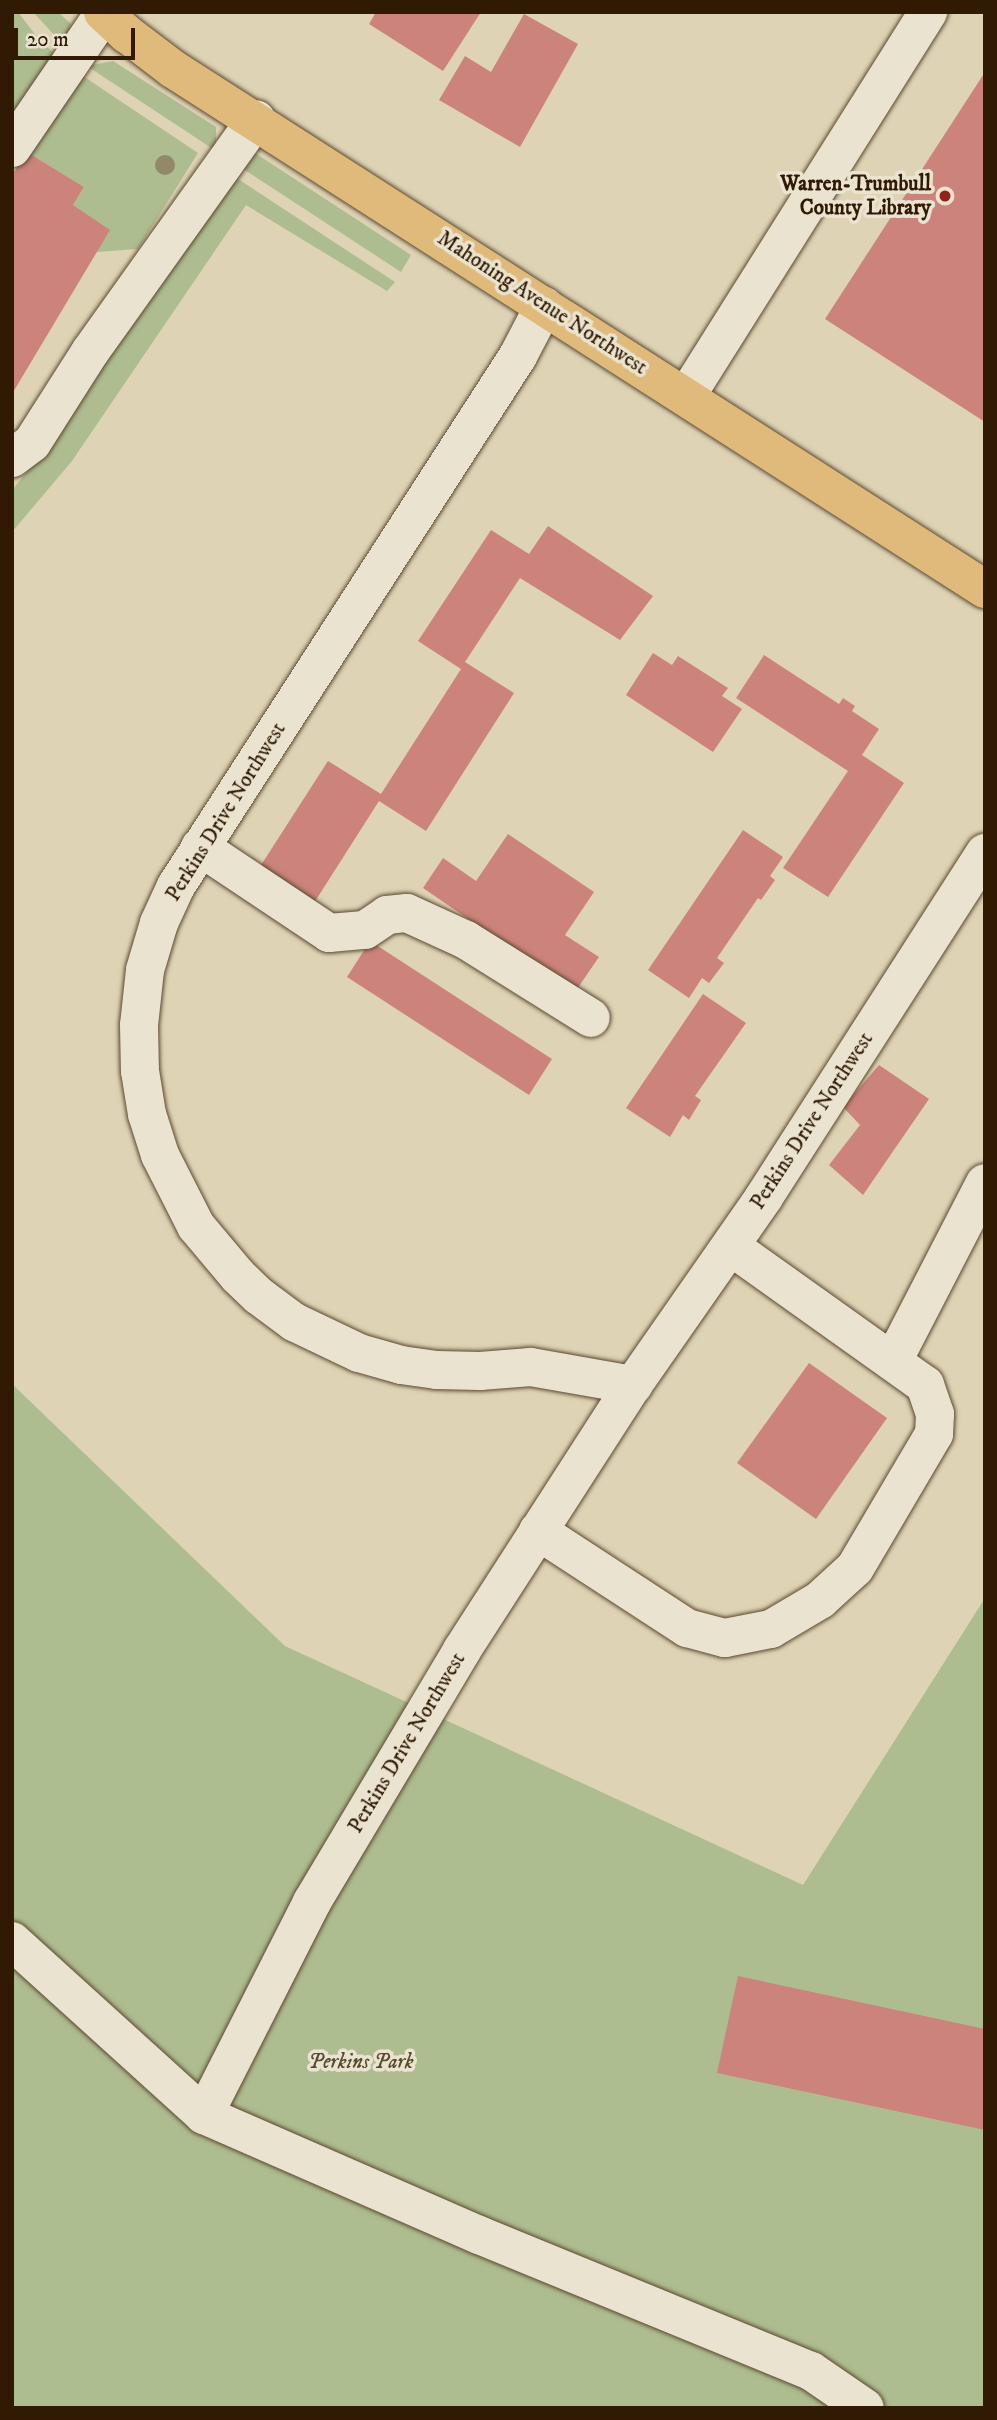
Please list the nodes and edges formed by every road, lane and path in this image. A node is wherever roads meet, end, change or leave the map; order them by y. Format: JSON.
{"nodes":[{"id":1,"x":104,"y":12,"type":"edge"},
{"id":2,"x":928,"y":12,"type":"edge"},
{"id":3,"x":256,"y":119,"type":"junction"},
{"id":4,"x":12,"y":148,"type":"edge"},
{"id":5,"x":544,"y":306,"type":"junction"},
{"id":6,"x":687,"y":395,"type":"junction"},
{"id":7,"x":12,"y":458,"type":"edge"},
{"id":8,"x":985,"y":589,"type":"edge"},
{"id":9,"x":200,"y":847,"type":"junction"},
{"id":10,"x":985,"y":853,"type":"edge"},
{"id":11,"x":591,"y":1018,"type":"dead end"},
{"id":12,"x":985,"y":1183,"type":"edge"},
{"id":13,"x":730,"y":1247,"type":"junction"},
{"id":14,"x":893,"y":1361,"type":"junction"},
{"id":15,"x":634,"y":1385,"type":"junction"},
{"id":16,"x":538,"y":1531,"type":"junction"},
{"id":17,"x":12,"y":1941,"type":"edge"},
{"id":18,"x":204,"y":2115,"type":"junction"},
{"id":19,"x":865,"y":2408,"type":"edge"}],
"edges":[{"from":1,"to":3,"type":"main road","name":"Mahoning Avenue Northwest"},
{"from":1,"to":4,"type":"street"},
{"from":2,"to":6,"type":"street"},
{"from":3,"to":5,"type":"main road","name":"Mahoning Avenue Northwest"},
{"from":3,"to":7,"type":"street"},
{"from":5,"to":6,"type":"main road","name":"Mahoning Avenue Northwest"},
{"from":5,"to":9,"type":"street","name":"Perkins Drive Northwest"},
{"from":6,"to":8,"type":"main road","name":"Mahoning Avenue Northwest"},
{"from":9,"to":11,"type":"street"},
{"from":9,"to":15,"type":"street","name":"Perkins Drive Northwest"},
{"from":10,"to":13,"type":"street","name":"Perkins Drive Northwest"},
{"from":12,"to":14,"type":"street"},
{"from":13,"to":14,"type":"street"},
{"from":13,"to":15,"type":"street","name":"Perkins Drive Northwest"},
{"from":14,"to":16,"type":"street"},
{"from":15,"to":16,"type":"street","name":"Perkins Drive Northwest"},
{"from":16,"to":18,"type":"street","name":"Perkins Drive Northwest"},
{"from":17,"to":18,"type":"street"},
{"from":18,"to":19,"type":"street"}]}
